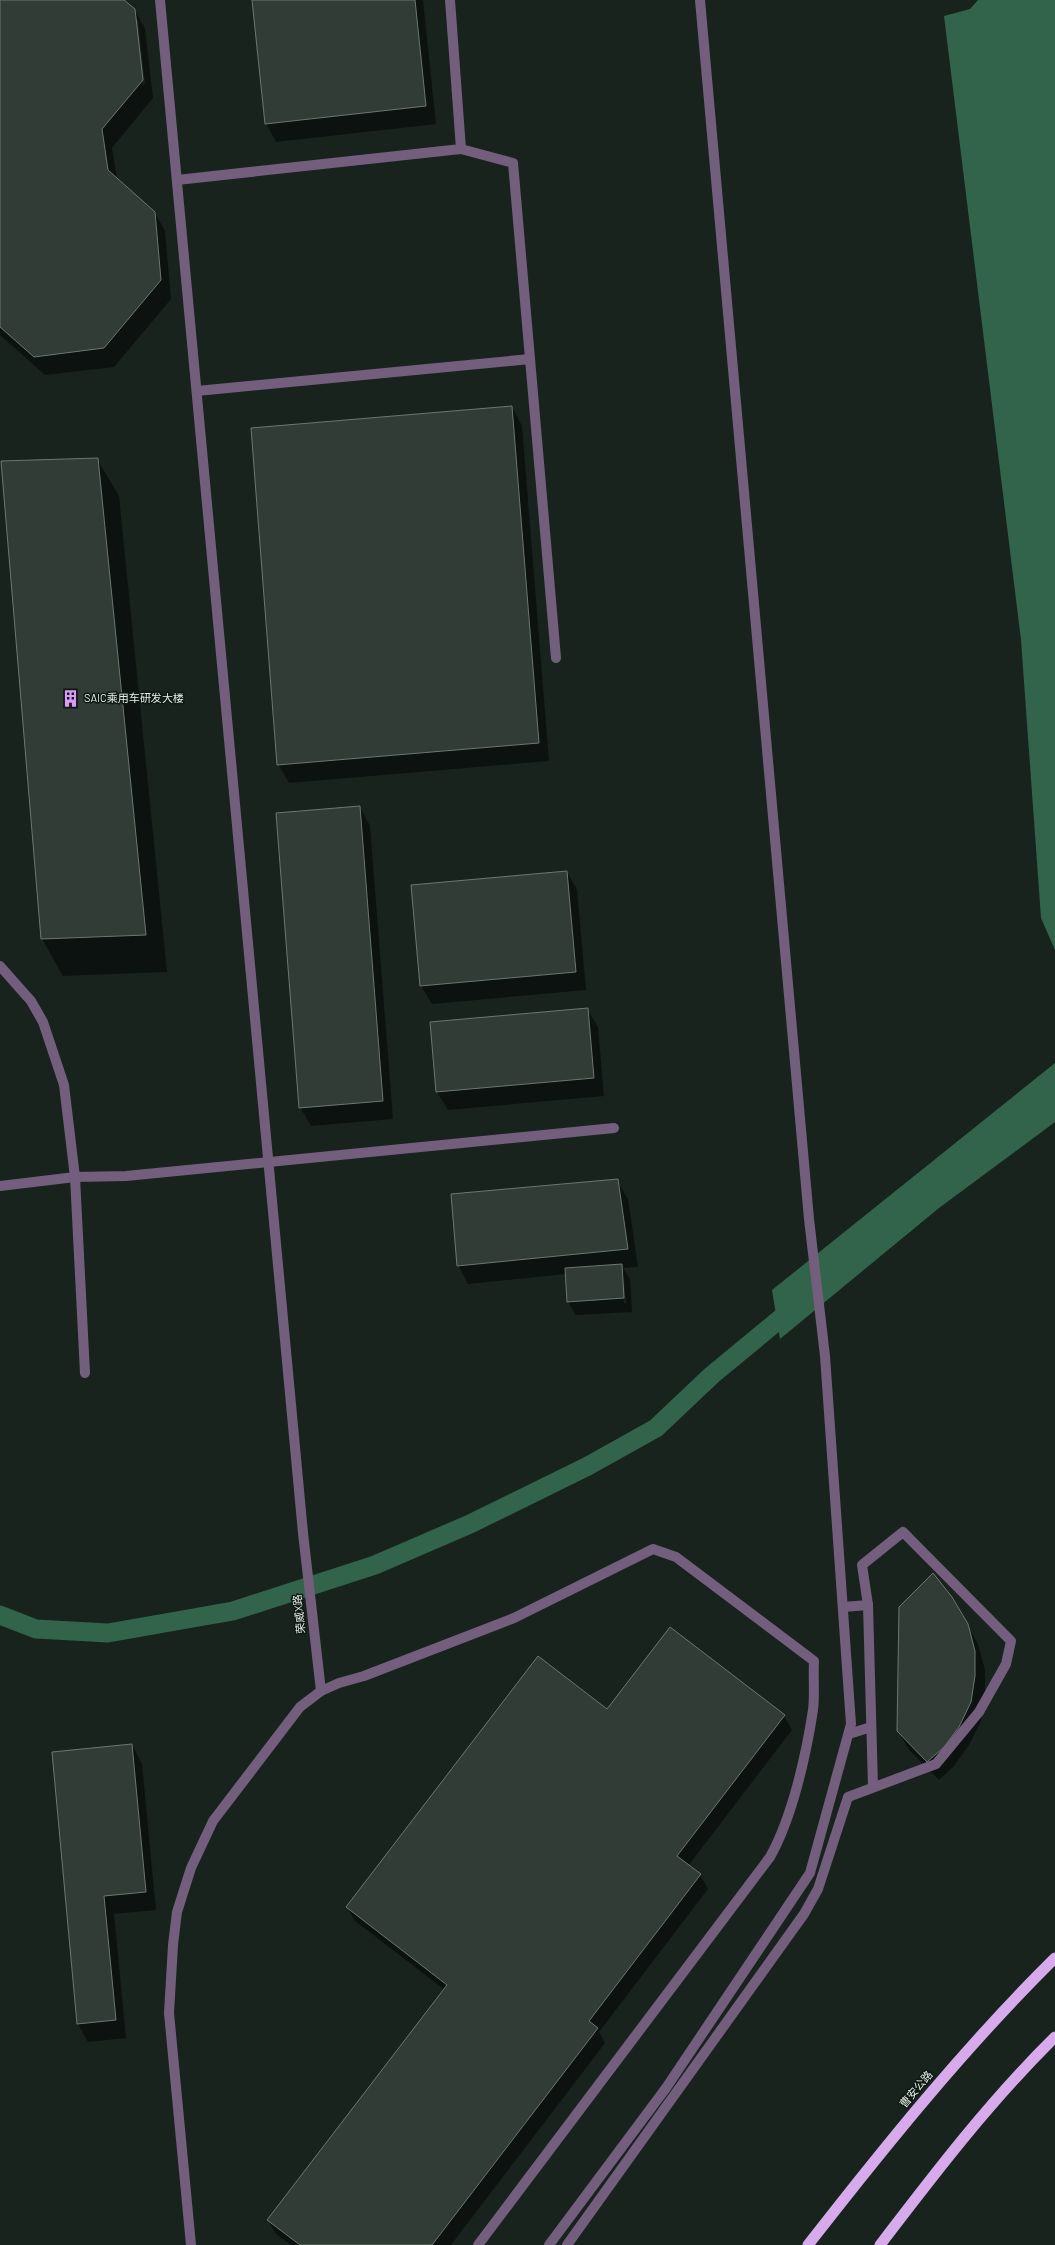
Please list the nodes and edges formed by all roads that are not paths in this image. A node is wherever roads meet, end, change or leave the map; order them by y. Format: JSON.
{"nodes":[{"id":1,"x":160,"y":0,"type":"edge"},
{"id":2,"x":450,"y":0,"type":"edge"},
{"id":3,"x":700,"y":0,"type":"edge"},
{"id":4,"x":461,"y":149,"type":"junction"},
{"id":5,"x":177,"y":180,"type":"junction"},
{"id":6,"x":530,"y":359,"type":"junction"},
{"id":7,"x":197,"y":390,"type":"junction"},
{"id":8,"x":556,"y":658,"type":"dead end"},
{"id":9,"x":0,"y":966,"type":"edge"},
{"id":10,"x":614,"y":1128,"type":"dead end"},
{"id":11,"x":269,"y":1162,"type":"junction"},
{"id":12,"x":75,"y":1178,"type":"junction"},
{"id":13,"x":0,"y":1186,"type":"edge"},
{"id":14,"x":85,"y":1373,"type":"dead end"},
{"id":15,"x":868,"y":1605,"type":"junction"},
{"id":16,"x":843,"y":1607,"type":"junction"},
{"id":17,"x":321,"y":1691,"type":"junction"},
{"id":18,"x":871,"y":1727,"type":"junction"},
{"id":19,"x":849,"y":1734,"type":"junction"},
{"id":20,"x":873,"y":1787,"type":"junction"},
{"id":21,"x":1055,"y":1958,"type":"edge"},
{"id":22,"x":1055,"y":2038,"type":"edge"},
{"id":23,"x":192,"y":2245,"type":"edge"},
{"id":24,"x":478,"y":2245,"type":"edge"},
{"id":25,"x":549,"y":2245,"type":"edge"},
{"id":26,"x":567,"y":2245,"type":"edge"},
{"id":27,"x":808,"y":2245,"type":"edge"},
{"id":28,"x":880,"y":2245,"type":"edge"}],
"edges":[{"from":1,"to":5,"type":"lane","name":"荣威X路"},
{"from":2,"to":4,"type":"lane"},
{"from":3,"to":16,"type":"lane"},
{"from":4,"to":5,"type":"lane"},
{"from":4,"to":6,"type":"lane"},
{"from":5,"to":7,"type":"lane","name":"荣威X路"},
{"from":6,"to":7,"type":"lane"},
{"from":6,"to":8,"type":"lane"},
{"from":7,"to":11,"type":"lane","name":"荣威X路"},
{"from":9,"to":12,"type":"lane"},
{"from":10,"to":11,"type":"lane"},
{"from":11,"to":12,"type":"lane"},
{"from":11,"to":17,"type":"lane","name":"荣威X路"},
{"from":12,"to":13,"type":"lane"},
{"from":12,"to":14,"type":"lane"},
{"from":15,"to":16,"type":"lane"},
{"from":15,"to":18,"type":"lane"},
{"from":15,"to":20,"type":"lane"},
{"from":16,"to":19,"type":"lane"},
{"from":17,"to":23,"type":"lane"},
{"from":17,"to":24,"type":"lane"},
{"from":18,"to":19,"type":"lane"},
{"from":18,"to":20,"type":"lane"},
{"from":19,"to":25,"type":"lane"},
{"from":20,"to":26,"type":"lane"},
{"from":21,"to":27,"type":"highway","name":"曹安公路"},
{"from":22,"to":28,"type":"highway"}]}
